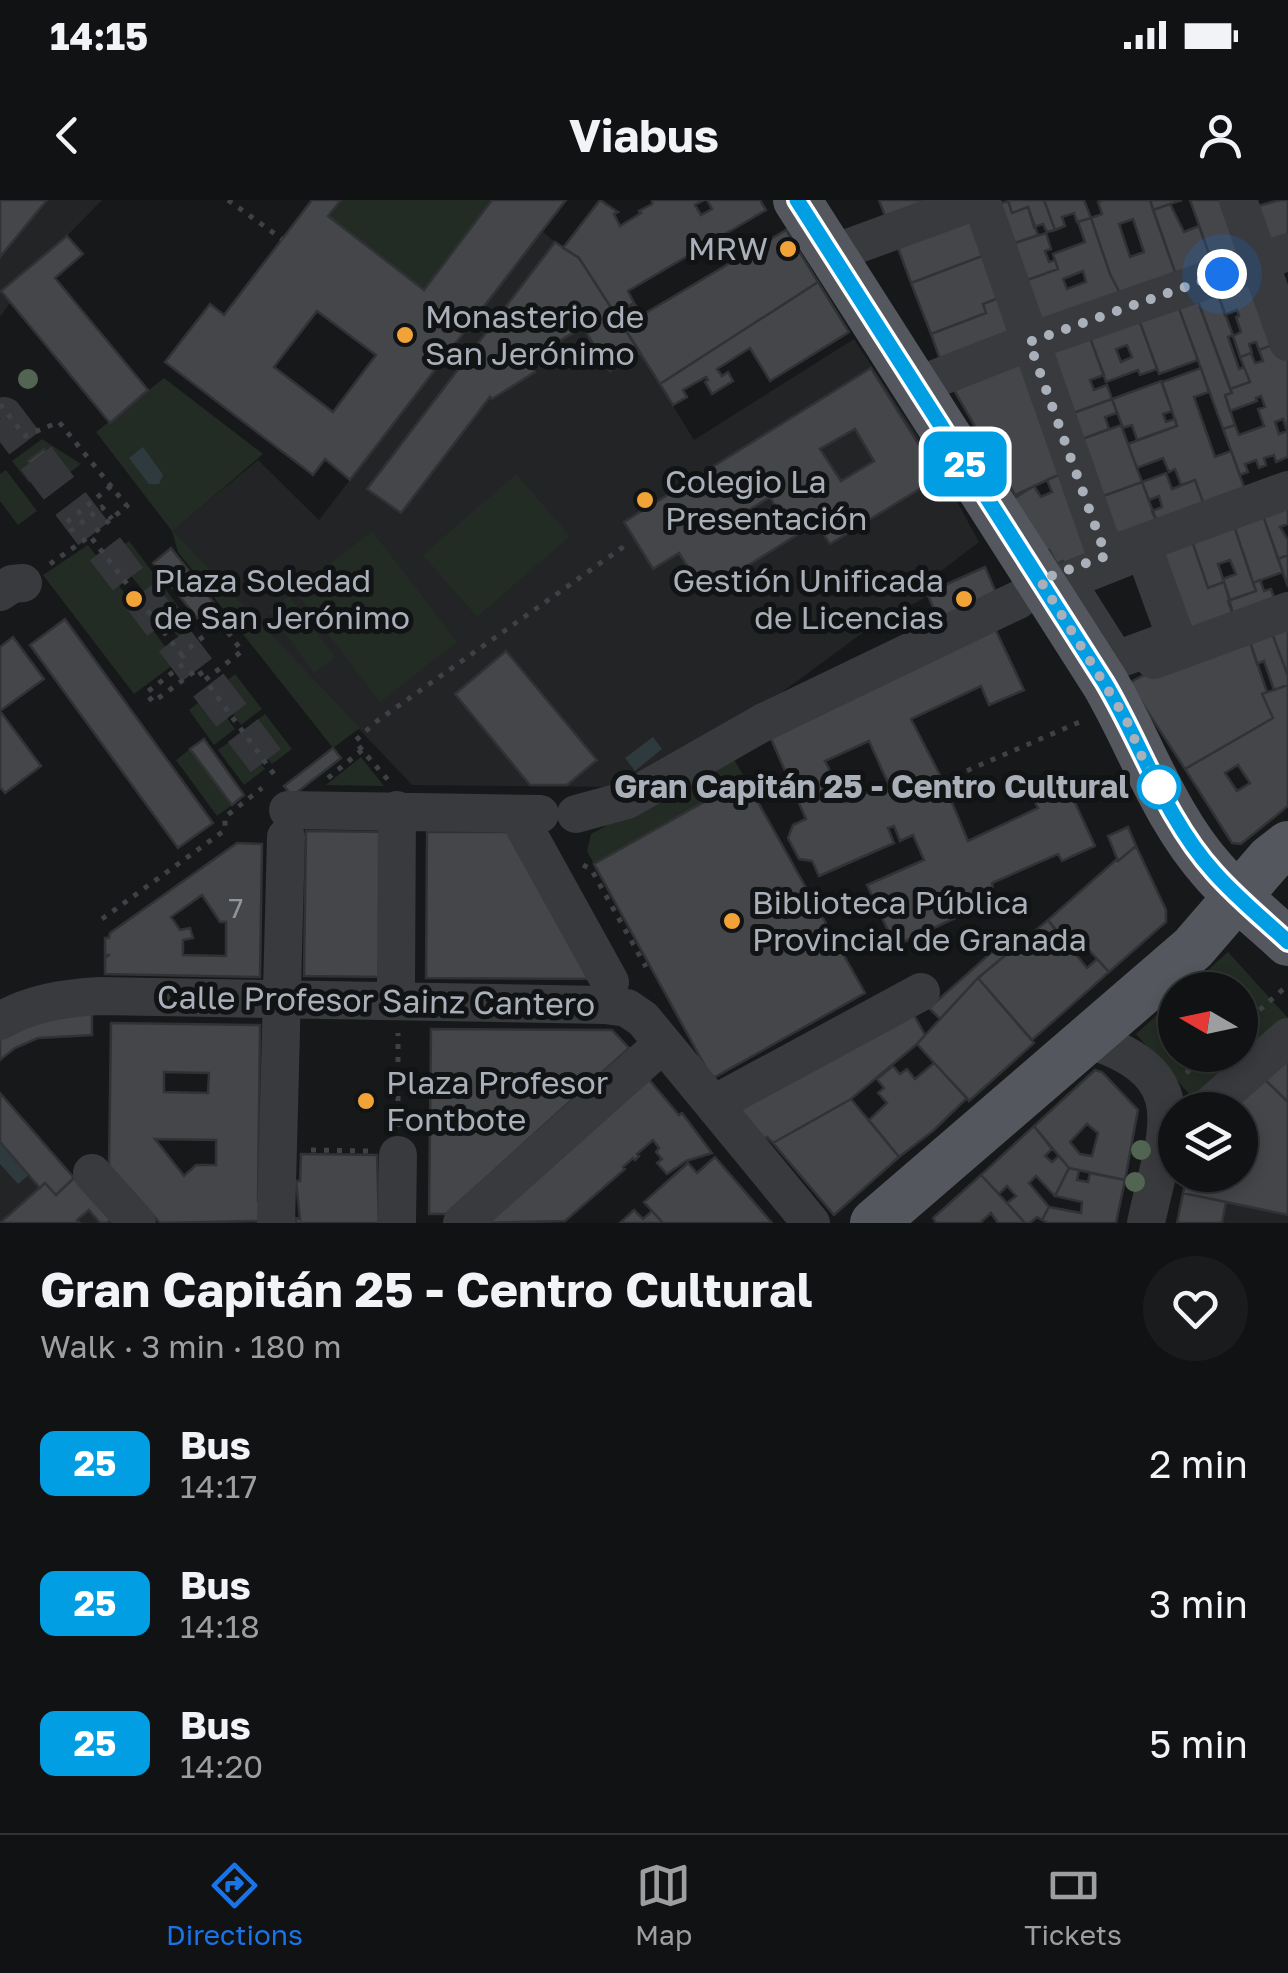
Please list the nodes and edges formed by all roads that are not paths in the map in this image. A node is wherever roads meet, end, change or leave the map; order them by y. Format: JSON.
{"nodes":[{"id":1,"x":797,"y":200,"type":"edge"},
{"id":2,"x":980,"y":200,"type":"edge"},
{"id":3,"x":1238,"y":200,"type":"edge"},
{"id":4,"x":832,"y":254,"type":"junction"},
{"id":5,"x":1274,"y":256,"type":"edge"},
{"id":6,"x":1029,"y":342,"type":"junction"},
{"id":7,"x":1288,"y":342,"type":"edge"},
{"id":8,"x":914,"y":387,"type":"junction"},
{"id":9,"x":1288,"y":490,"type":"edge"},
{"id":10,"x":1147,"y":544,"type":"dead end"},
{"id":11,"x":1106,"y":556,"type":"junction"},
{"id":12,"x":1029,"y":590,"type":"junction"},
{"id":13,"x":1288,"y":611,"type":"edge"},
{"id":14,"x":1182,"y":640,"type":"dead end"},
{"id":15,"x":1102,"y":688,"type":"junction"},
{"id":16,"x":396,"y":810,"type":"junction"},
{"id":17,"x":545,"y":814,"type":"junction"},
{"id":18,"x":1288,"y":845,"type":"edge"},
{"id":19,"x":1240,"y":897,"type":"junction"},
{"id":20,"x":1288,"y":942,"type":"edge"},
{"id":21,"x":610,"y":982,"type":"dead end"},
{"id":22,"x":396,"y":983,"type":"dead end"},
{"id":23,"x":921,"y":992,"type":"dead end"},
{"id":24,"x":281,"y":998,"type":"junction"},
{"id":25,"x":0,"y":1021,"type":"edge"},
{"id":26,"x":1288,"y":1037,"type":"edge"},
{"id":27,"x":1086,"y":1040,"type":"junction"},
{"id":28,"x":648,"y":1057,"type":"dead end"},
{"id":29,"x":1225,"y":1092,"type":"edge"},
{"id":30,"x":714,"y":1104,"type":"junction"},
{"id":31,"x":398,"y":1153,"type":"road end"},
{"id":32,"x":92,"y":1173,"type":"dead end"},
{"id":33,"x":137,"y":1223,"type":"edge"},
{"id":34,"x":276,"y":1223,"type":"edge"},
{"id":35,"x":397,"y":1223,"type":"edge"},
{"id":36,"x":462,"y":1223,"type":"edge"},
{"id":37,"x":811,"y":1223,"type":"edge"},
{"id":38,"x":874,"y":1223,"type":"edge"},
{"id":39,"x":1146,"y":1223,"type":"edge"}],
"edges":[{"from":1,"to":4,"type":"main road"},
{"from":2,"to":4,"type":"street"},
{"from":2,"to":6,"type":"street"},
{"from":3,"to":5,"type":"street"},
{"from":4,"to":8,"type":"main road"},
{"from":5,"to":6,"type":"street"},
{"from":5,"to":7,"type":"street"},
{"from":6,"to":8,"type":"street"},
{"from":6,"to":11,"type":"street"},
{"from":8,"to":12,"type":"main road"},
{"from":9,"to":11,"type":"street"},
{"from":10,"to":14,"type":"street"},
{"from":11,"to":12,"type":"street"},
{"from":12,"to":15,"type":"main road"},
{"from":12,"to":17,"type":"street"},
{"from":13,"to":15,"type":"street"},
{"from":15,"to":19,"type":"main road"},
{"from":16,"to":17,"type":"street"},
{"from":16,"to":22,"type":"street"},
{"from":16,"to":24,"type":"street"},
{"from":17,"to":21,"type":"street"},
{"from":18,"to":19,"type":"main road"},
{"from":19,"to":20,"type":"main road"},
{"from":19,"to":27,"type":"main road"},
{"from":23,"to":30,"type":"street"},
{"from":24,"to":25,"type":"street","name":"Calle Profesor Sainz Cantero"},
{"from":24,"to":30,"type":"street","name":"Calle Profesor Sainz Cantero"},
{"from":24,"to":34,"type":"street"},
{"from":26,"to":29,"type":"street"},
{"from":27,"to":38,"type":"main road"},
{"from":27,"to":39,"type":"street"},
{"from":28,"to":36,"type":"street"},
{"from":30,"to":37,"type":"street","name":"Calle Profesor Sainz Cantero"},
{"from":31,"to":35,"type":"street"},
{"from":32,"to":33,"type":"street"}]}
